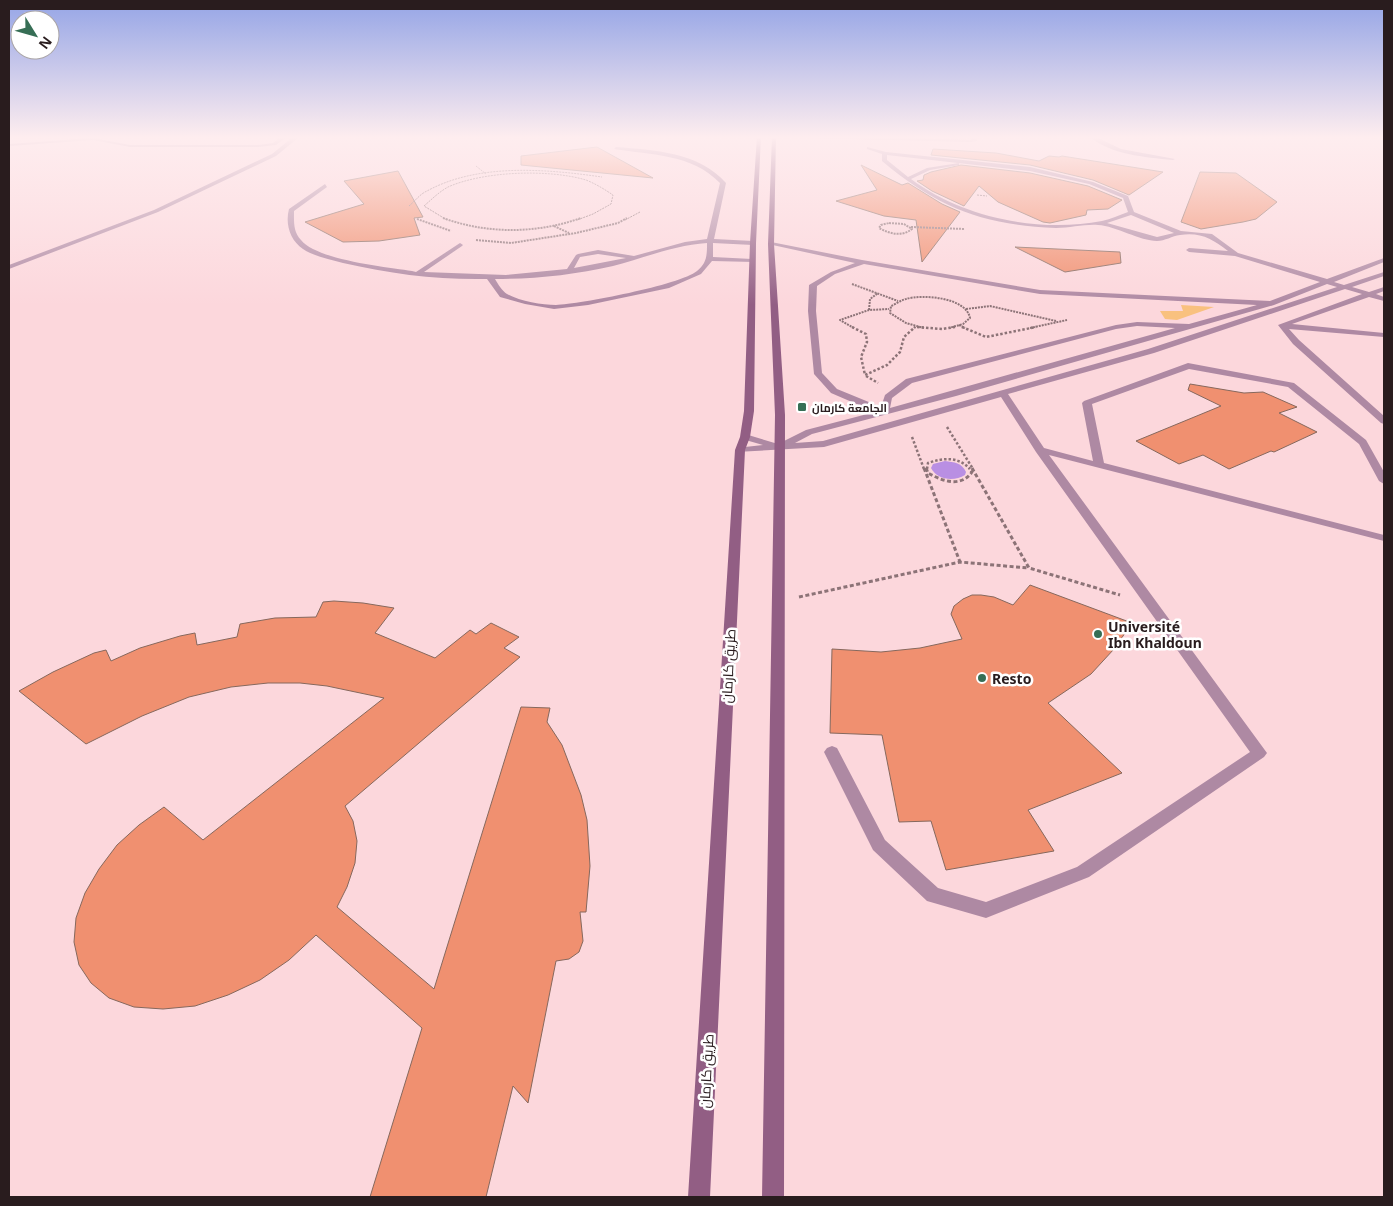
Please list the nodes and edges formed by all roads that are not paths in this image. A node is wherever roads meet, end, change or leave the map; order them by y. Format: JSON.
{"nodes":[{"id":1,"x":195,"y":192,"type":"edge"},
{"id":2,"x":316,"y":192,"type":"edge"},
{"id":3,"x":721,"y":192,"type":"edge"},
{"id":4,"x":756,"y":192,"type":"edge"},
{"id":5,"x":772,"y":192,"type":"edge"},
{"id":6,"x":928,"y":192,"type":"edge"},
{"id":7,"x":1114,"y":192,"type":"edge"},
{"id":8,"x":1131,"y":213,"type":"junction"},
{"id":9,"x":1099,"y":223,"type":"junction"},
{"id":10,"x":1180,"y":233,"type":"junction"},
{"id":11,"x":710,"y":241,"type":"junction"},
{"id":12,"x":753,"y":243,"type":"junction"},
{"id":13,"x":460,"y":244,"type":"road end"},
{"id":14,"x":771,"y":244,"type":"junction"},
{"id":15,"x":1189,"y":250,"type":"dead end"},
{"id":16,"x":1236,"y":254,"type":"junction"},
{"id":17,"x":637,"y":258,"type":"junction"},
{"id":18,"x":710,"y":259,"type":"junction"},
{"id":19,"x":1384,"y":260,"type":"edge"},
{"id":20,"x":752,"y":261,"type":"junction"},
{"id":21,"x":863,"y":262,"type":"junction"},
{"id":22,"x":9,"y":267,"type":"edge"},
{"id":23,"x":569,"y":272,"type":"junction"},
{"id":24,"x":1384,"y":274,"type":"edge"},
{"id":25,"x":416,"y":275,"type":"junction"},
{"id":26,"x":490,"y":278,"type":"junction"},
{"id":27,"x":1326,"y":281,"type":"junction"},
{"id":28,"x":628,"y":285,"type":"dead end"},
{"id":29,"x":1347,"y":287,"type":"junction"},
{"id":30,"x":1384,"y":289,"type":"edge"},
{"id":31,"x":638,"y":292,"type":"junction"},
{"id":32,"x":1368,"y":294,"type":"junction"},
{"id":33,"x":1384,"y":299,"type":"edge"},
{"id":34,"x":1271,"y":303,"type":"junction"},
{"id":35,"x":1187,"y":326,"type":"junction"},
{"id":36,"x":1282,"y":326,"type":"junction"},
{"id":37,"x":1384,"y":335,"type":"edge"},
{"id":38,"x":1002,"y":393,"type":"junction"},
{"id":39,"x":884,"y":412,"type":"junction"},
{"id":40,"x":1384,"y":421,"type":"edge"},
{"id":41,"x":743,"y":444,"type":"junction"},
{"id":42,"x":780,"y":447,"type":"junction"},
{"id":43,"x":1040,"y":450,"type":"junction"},
{"id":44,"x":1099,"y":465,"type":"junction"},
{"id":45,"x":1384,"y":481,"type":"edge"},
{"id":46,"x":1384,"y":538,"type":"edge"},
{"id":47,"x":832,"y":752,"type":"dead end"},
{"id":48,"x":699,"y":1197,"type":"edge"},
{"id":49,"x":773,"y":1197,"type":"edge"}],
"edges":[{"from":1,"to":22,"type":"street"},
{"from":2,"to":25,"type":"street"},
{"from":3,"to":11,"type":"street"},
{"from":4,"to":12,"type":"street","name":"طريق كارمان"},
{"from":5,"to":14,"type":"street"},
{"from":6,"to":9,"type":"street"},
{"from":7,"to":8,"type":"street"},
{"from":8,"to":9,"type":"street"},
{"from":8,"to":10,"type":"street"},
{"from":9,"to":10,"type":"street"},
{"from":10,"to":16,"type":"street"},
{"from":11,"to":12,"type":"street"},
{"from":11,"to":17,"type":"street"},
{"from":11,"to":18,"type":"street"},
{"from":12,"to":20,"type":"street","name":"طريق كارمان"},
{"from":13,"to":25,"type":"street"},
{"from":14,"to":21,"type":"street"},
{"from":14,"to":42,"type":"street"},
{"from":15,"to":16,"type":"street"},
{"from":16,"to":27,"type":"street"},
{"from":17,"to":23,"type":"street"},
{"from":17,"to":23,"type":"street"},
{"from":18,"to":20,"type":"street"},
{"from":18,"to":31,"type":"street"},
{"from":19,"to":27,"type":"street"},
{"from":20,"to":41,"type":"street","name":"طريق كارمان"},
{"from":21,"to":34,"type":"street"},
{"from":21,"to":39,"type":"street"},
{"from":23,"to":26,"type":"street"},
{"from":24,"to":29,"type":"street"},
{"from":25,"to":26,"type":"street"},
{"from":26,"to":31,"type":"street"},
{"from":27,"to":29,"type":"street"},
{"from":27,"to":34,"type":"street"},
{"from":28,"to":31,"type":"street"},
{"from":29,"to":32,"type":"street"},
{"from":29,"to":38,"type":"street"},
{"from":30,"to":32,"type":"street"},
{"from":32,"to":33,"type":"street"},
{"from":32,"to":36,"type":"street"},
{"from":34,"to":35,"type":"street"},
{"from":35,"to":39,"type":"street"},
{"from":35,"to":39,"type":"street"},
{"from":36,"to":37,"type":"street"},
{"from":36,"to":40,"type":"street"},
{"from":38,"to":42,"type":"street"},
{"from":38,"to":43,"type":"street"},
{"from":39,"to":42,"type":"street"},
{"from":41,"to":42,"type":"street"},
{"from":41,"to":48,"type":"street","name":"طريق كارمان"},
{"from":42,"to":49,"type":"street"},
{"from":43,"to":44,"type":"street"},
{"from":43,"to":47,"type":"street"},
{"from":44,"to":45,"type":"street"},
{"from":44,"to":46,"type":"street"}]}
